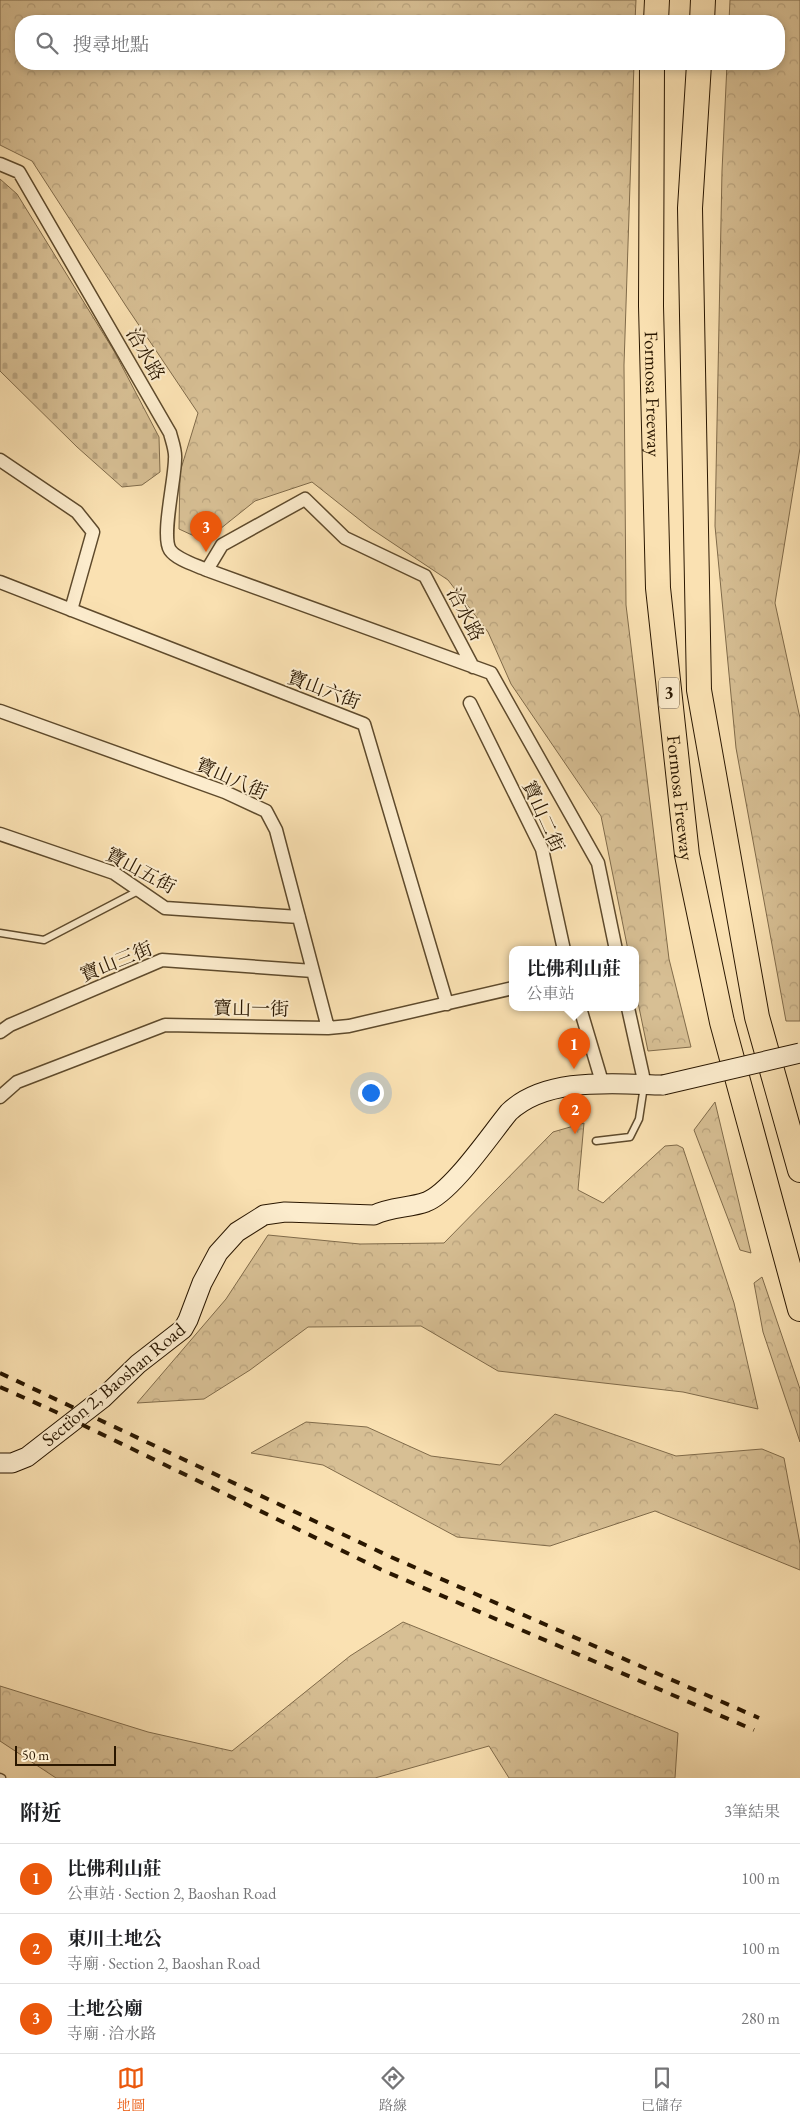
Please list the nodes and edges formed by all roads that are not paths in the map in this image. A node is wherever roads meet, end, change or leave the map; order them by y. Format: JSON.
{"nodes":[{"id":1,"x":657,"y":0,"type":"edge"},
{"id":2,"x":703,"y":0,"type":"edge"},
{"id":3,"x":656,"y":15,"type":"edge"},
{"id":4,"x":702,"y":15,"type":"edge"},
{"id":5,"x":652,"y":70,"type":"edge"},
{"id":6,"x":699,"y":70,"type":"edge"},
{"id":7,"x":0,"y":164,"type":"edge"},
{"id":8,"x":0,"y":460,"type":"edge"},
{"id":9,"x":207,"y":570,"type":"junction"},
{"id":10,"x":0,"y":582,"type":"edge"},
{"id":11,"x":71,"y":610,"type":"junction"},
{"id":12,"x":473,"y":667,"type":"junction"},
{"id":13,"x":470,"y":703,"type":"dead end"},
{"id":14,"x":0,"y":711,"type":"edge"},
{"id":15,"x":0,"y":834,"type":"edge"},
{"id":16,"x":138,"y":891,"type":"junction"},
{"id":17,"x":299,"y":917,"type":"junction"},
{"id":18,"x":0,"y":933,"type":"edge"},
{"id":19,"x":563,"y":946,"type":"edge"},
{"id":20,"x":615,"y":946,"type":"edge"},
{"id":21,"x":313,"y":971,"type":"junction"},
{"id":22,"x":509,"y":989,"type":"edge"},
{"id":23,"x":447,"y":1004,"type":"junction"},
{"id":24,"x":581,"y":1011,"type":"edge"},
{"id":25,"x":629,"y":1011,"type":"edge"},
{"id":26,"x":328,"y":1028,"type":"junction"},
{"id":27,"x":0,"y":1032,"type":"edge"},
{"id":28,"x":800,"y":1053,"type":"edge"},
{"id":29,"x":602,"y":1082,"type":"junction"},
{"id":30,"x":644,"y":1085,"type":"junction"},
{"id":31,"x":0,"y":1097,"type":"edge"},
{"id":32,"x":596,"y":1141,"type":"dead end"},
{"id":33,"x":800,"y":1170,"type":"edge"},
{"id":34,"x":800,"y":1309,"type":"edge"},
{"id":35,"x":0,"y":1463,"type":"edge"}],
"edges":[{"from":1,"to":3,"type":"highway"},
{"from":2,"to":4,"type":"highway"},
{"from":5,"to":34,"type":"highway","name":"Formosa Freeway","number":"3"},
{"from":6,"to":33,"type":"highway","name":"Formosa Freeway","number":"3"},
{"from":7,"to":9,"type":"street","name":"洽水路"},
{"from":8,"to":11,"type":"street"},
{"from":9,"to":12,"type":"street","name":"洽水路"},
{"from":9,"to":12,"type":"street","name":"洽水路"},
{"from":10,"to":11,"type":"street","name":"寶山六街"},
{"from":11,"to":23,"type":"street","name":"寶山六街"},
{"from":12,"to":20,"type":"street","name":"洽水路"},
{"from":13,"to":19,"type":"street","name":"寶山二街"},
{"from":14,"to":17,"type":"street","name":"寶山八街"},
{"from":15,"to":16,"type":"street","name":"寶山五街"},
{"from":16,"to":17,"type":"street","name":"寶山五街"},
{"from":16,"to":18,"type":"lane"},
{"from":17,"to":21,"type":"street","name":"寶山八街"},
{"from":21,"to":26,"type":"street","name":"寶山八街"},
{"from":21,"to":27,"type":"street","name":"寶山三街"},
{"from":22,"to":23,"type":"street","name":"寶山一街"},
{"from":23,"to":26,"type":"street","name":"寶山一街"},
{"from":24,"to":29,"type":"street"},
{"from":25,"to":30,"type":"street"},
{"from":26,"to":31,"type":"street","name":"寶山一街"},
{"from":28,"to":30,"type":"street","name":"Section 2, Baoshan Road","bridge":true},
{"from":29,"to":30,"type":"street","name":"Section 2, Baoshan Road"},
{"from":29,"to":35,"type":"street","name":"Section 2, Baoshan Road"},
{"from":30,"to":32,"type":"lane"}]}
